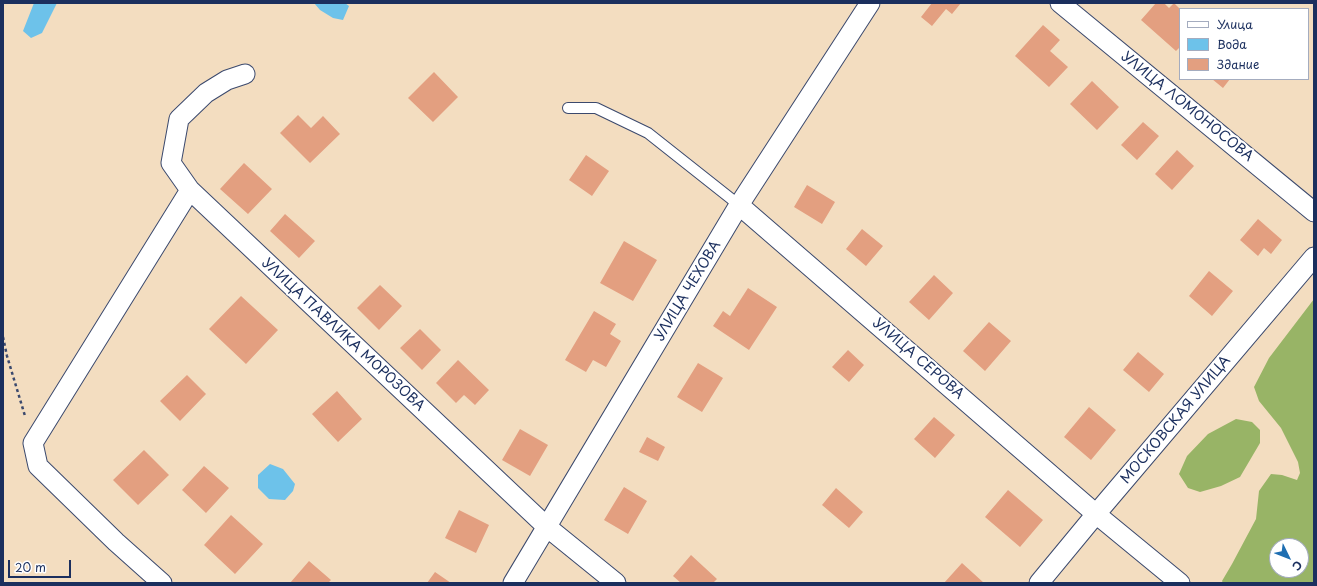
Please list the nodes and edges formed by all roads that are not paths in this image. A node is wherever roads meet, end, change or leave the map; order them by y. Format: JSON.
{"nodes":[{"id":1,"x":870,"y":3,"type":"edge"},
{"id":2,"x":1060,"y":3,"type":"edge"},
{"id":3,"x":245,"y":74,"type":"dead end"},
{"id":4,"x":568,"y":108,"type":"dead end"},
{"id":5,"x":190,"y":190,"type":"junction"},
{"id":6,"x":740,"y":205,"type":"junction"},
{"id":7,"x":1314,"y":212,"type":"edge"},
{"id":8,"x":1314,"y":257,"type":"edge"},
{"id":9,"x":1096,"y":514,"type":"junction"},
{"id":10,"x":547,"y":527,"type":"junction"},
{"id":11,"x":162,"y":583,"type":"edge"},
{"id":12,"x":513,"y":583,"type":"edge"},
{"id":13,"x":616,"y":583,"type":"edge"},
{"id":14,"x":1039,"y":583,"type":"edge"},
{"id":15,"x":1180,"y":583,"type":"edge"}],
"edges":[{"from":1,"to":6,"type":"street","name":"УЛИЦА ЧЕХОВА"},
{"from":2,"to":7,"type":"street","name":"УЛИЦА ЛОМОНОСОВА"},
{"from":3,"to":5,"type":"street","name":"УЛИЦА ПАВЛИКА МОРОЗОВА"},
{"from":4,"to":6,"type":"lane"},
{"from":5,"to":10,"type":"street","name":"УЛИЦА ПАВЛИКА МОРОЗОВА"},
{"from":5,"to":11,"type":"street"},
{"from":6,"to":9,"type":"street","name":"УЛИЦА СЕРОВА"},
{"from":6,"to":10,"type":"street","name":"УЛИЦА ЧЕХОВА"},
{"from":8,"to":9,"type":"street","name":"МОСКОВСКАЯ УЛИЦА"},
{"from":9,"to":14,"type":"street","name":"МОСКОВСКАЯ УЛИЦА"},
{"from":9,"to":15,"type":"street","name":"УЛИЦА СЕРОВА"},
{"from":10,"to":12,"type":"street","name":"УЛИЦА ЧЕХОВА"},
{"from":10,"to":13,"type":"street","name":"УЛИЦА ПАВЛИКА МОРОЗОВА"}]}
